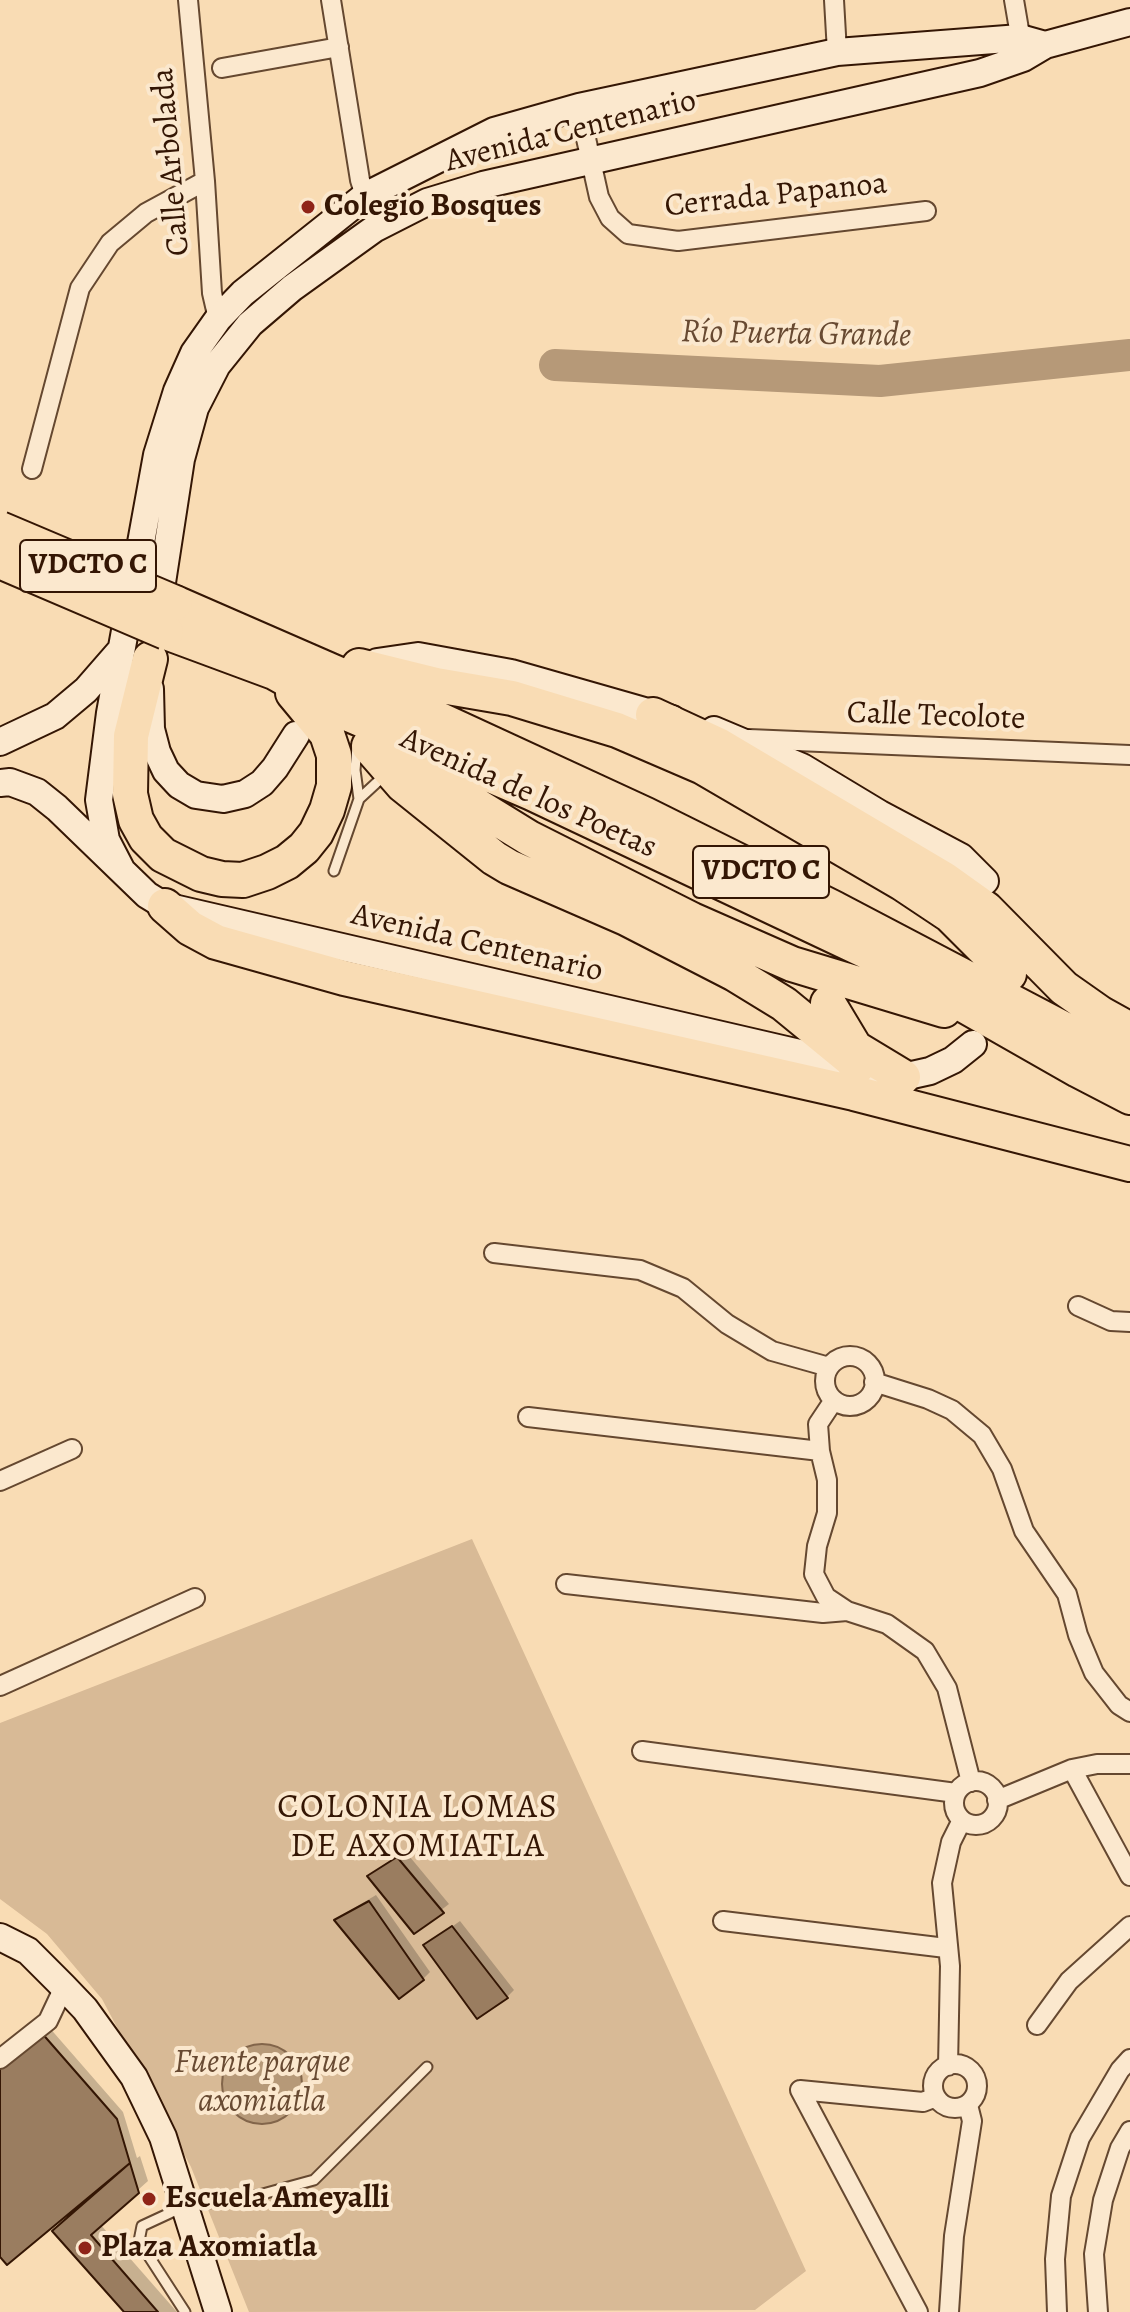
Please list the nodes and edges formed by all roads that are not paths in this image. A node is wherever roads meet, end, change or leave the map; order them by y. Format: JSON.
{"nodes":[{"id":1,"x":188,"y":0,"type":"edge"},
{"id":2,"x":331,"y":0,"type":"edge"},
{"id":3,"x":834,"y":0,"type":"edge"},
{"id":4,"x":1014,"y":0,"type":"edge"},
{"id":5,"x":1130,"y":22,"type":"edge"},
{"id":6,"x":339,"y":47,"type":"junction"},
{"id":7,"x":1029,"y":47,"type":"junction"},
{"id":8,"x":837,"y":52,"type":"junction"},
{"id":9,"x":222,"y":68,"type":"dead end"},
{"id":10,"x":579,"y":107,"type":"junction"},
{"id":11,"x":590,"y":159,"type":"junction"},
{"id":12,"x":205,"y":181,"type":"junction"},
{"id":13,"x":365,"y":196,"type":"junction"},
{"id":14,"x":926,"y":211,"type":"dead end"},
{"id":15,"x":218,"y":319,"type":"junction"},
{"id":16,"x":32,"y":469,"type":"dead end"},
{"id":17,"x":0,"y":529,"type":"edge"},
{"id":18,"x":0,"y":561,"type":"edge"},
{"id":19,"x":240,"y":632,"type":"junction"},
{"id":20,"x":153,"y":636,"type":"junction"},
{"id":21,"x":377,"y":662,"type":"dead end"},
{"id":22,"x":274,"y":672,"type":"junction"},
{"id":23,"x":653,"y":715,"type":"junction"},
{"id":24,"x":354,"y":722,"type":"junction"},
{"id":25,"x":296,"y":735,"type":"dead end"},
{"id":26,"x":739,"y":739,"type":"junction"},
{"id":27,"x":0,"y":742,"type":"edge"},
{"id":28,"x":1130,"y":755,"type":"edge"},
{"id":29,"x":0,"y":783,"type":"edge"},
{"id":30,"x":413,"y":785,"type":"junction"},
{"id":31,"x":359,"y":799,"type":"junction"},
{"id":32,"x":542,"y":805,"type":"junction"},
{"id":33,"x":506,"y":859,"type":"junction"},
{"id":34,"x":603,"y":866,"type":"junction"},
{"id":35,"x":121,"y":869,"type":"junction"},
{"id":36,"x":334,"y":871,"type":"dead end"},
{"id":37,"x":571,"y":878,"type":"junction"},
{"id":38,"x":985,"y":881,"type":"dead end"},
{"id":39,"x":678,"y":886,"type":"junction"},
{"id":40,"x":165,"y":906,"type":"junction"},
{"id":41,"x":793,"y":953,"type":"dead end"},
{"id":42,"x":1009,"y":967,"type":"dead end"},
{"id":43,"x":368,"y":983,"type":"junction"},
{"id":44,"x":470,"y":985,"type":"junction"},
{"id":45,"x":828,"y":1003,"type":"dead end"},
{"id":46,"x":525,"y":1019,"type":"junction"},
{"id":47,"x":1130,"y":1030,"type":"edge"},
{"id":48,"x":973,"y":1044,"type":"dead end"},
{"id":49,"x":1022,"y":1047,"type":"junction"},
{"id":50,"x":1130,"y":1064,"type":"edge"},
{"id":51,"x":857,"y":1067,"type":"junction"},
{"id":52,"x":1078,"y":1070,"type":"junction"},
{"id":53,"x":903,"y":1077,"type":"junction"},
{"id":54,"x":1130,"y":1097,"type":"edge"},
{"id":55,"x":1130,"y":1164,"type":"edge"},
{"id":56,"x":494,"y":1253,"type":"dead end"},
{"id":57,"x":1078,"y":1306,"type":"dead end"},
{"id":58,"x":1130,"y":1322,"type":"edge"},
{"id":59,"x":829,"y":1367,"type":"junction"},
{"id":60,"x":874,"y":1382,"type":"junction"},
{"id":61,"x":834,"y":1400,"type":"junction"},
{"id":62,"x":528,"y":1417,"type":"dead end"},
{"id":63,"x":72,"y":1449,"type":"dead end"},
{"id":64,"x":820,"y":1451,"type":"junction"},
{"id":65,"x":0,"y":1481,"type":"edge"},
{"id":66,"x":566,"y":1584,"type":"dead end"},
{"id":67,"x":195,"y":1598,"type":"dead end"},
{"id":68,"x":847,"y":1611,"type":"junction"},
{"id":69,"x":0,"y":1686,"type":"edge"},
{"id":70,"x":1130,"y":1712,"type":"edge"},
{"id":71,"x":642,"y":1751,"type":"dead end"},
{"id":72,"x":1130,"y":1764,"type":"edge"},
{"id":73,"x":1072,"y":1769,"type":"junction"},
{"id":74,"x":964,"y":1788,"type":"junction"},
{"id":75,"x":997,"y":1800,"type":"junction"},
{"id":76,"x":962,"y":1820,"type":"junction"},
{"id":77,"x":1130,"y":1876,"type":"edge"},
{"id":78,"x":723,"y":1921,"type":"dead end"},
{"id":79,"x":1130,"y":1926,"type":"edge"},
{"id":80,"x":0,"y":1937,"type":"edge"},
{"id":81,"x":946,"y":1948,"type":"junction"},
{"id":82,"x":64,"y":1987,"type":"junction"},
{"id":83,"x":1037,"y":2025,"type":"dead end"},
{"id":84,"x":0,"y":2059,"type":"edge"},
{"id":85,"x":1130,"y":2059,"type":"edge"},
{"id":86,"x":948,"y":2066,"type":"junction"},
{"id":87,"x":427,"y":2067,"type":"dead end"},
{"id":88,"x":936,"y":2097,"type":"junction"},
{"id":89,"x":968,"y":2105,"type":"junction"},
{"id":90,"x":1130,"y":2131,"type":"edge"},
{"id":91,"x":183,"y":2207,"type":"junction"},
{"id":92,"x":185,"y":2312,"type":"edge"},
{"id":93,"x":218,"y":2312,"type":"edge"},
{"id":94,"x":918,"y":2312,"type":"edge"},
{"id":95,"x":949,"y":2312,"type":"edge"},
{"id":96,"x":1057,"y":2312,"type":"edge"},
{"id":97,"x":1098,"y":2312,"type":"edge"}],
"edges":[{"from":1,"to":12,"type":"street","name":"Calle Arbolada"},
{"from":2,"to":6,"type":"street"},
{"from":3,"to":8,"type":"street"},
{"from":4,"to":7,"type":"street"},
{"from":5,"to":7,"type":"main road","name":"Avenida Centenario"},
{"from":6,"to":9,"type":"street"},
{"from":6,"to":13,"type":"street"},
{"from":7,"to":8,"type":"main road","name":"Avenida Centenario"},
{"from":7,"to":11,"type":"main road","name":"Avenida Centenario"},
{"from":8,"to":10,"type":"main road","name":"Avenida Centenario"},
{"from":10,"to":11,"type":"street","name":"Cerrada Papanoa"},
{"from":10,"to":13,"type":"main road","name":"Avenida Centenario"},
{"from":11,"to":14,"type":"street","name":"Cerrada Papanoa"},
{"from":11,"to":20,"type":"main road","name":"Avenida Centenario"},
{"from":12,"to":15,"type":"street","name":"Calle Arbolada"},
{"from":12,"to":16,"type":"street"},
{"from":13,"to":15,"type":"main road","name":"Avenida Centenario"},
{"from":15,"to":20,"type":"main road","name":"Avenida Centenario"},
{"from":17,"to":20,"type":"highway","name":"Avenida de los Poetas","number":"VDCTO C","bridge":true},
{"from":18,"to":20,"type":"highway","name":"Avenida de los Poetas","number":"VDCTO C","bridge":true},
{"from":19,"to":20,"type":"highway","name":"Avenida de los Poetas","number":"VDCTO C"},
{"from":19,"to":42,"type":"highway"},
{"from":19,"to":50,"type":"highway","name":"Avenida de los Poetas","number":"VDCTO C"},
{"from":20,"to":22,"type":"highway","name":"Avenida de los Poetas","number":"VDCTO C"},
{"from":20,"to":22,"type":"highway"},
{"from":20,"to":25,"type":"main road","name":"Avenida Centenario"},
{"from":20,"to":27,"type":"main road"},
{"from":20,"to":35,"type":"main road"},
{"from":21,"to":23,"type":"main road"},
{"from":22,"to":24,"type":"highway","name":"Avenida de los Poetas","number":"VDCTO C"},
{"from":23,"to":26,"type":"main road"},
{"from":23,"to":47,"type":"highway"},
{"from":24,"to":30,"type":"highway"},
{"from":24,"to":31,"type":"lane"},
{"from":24,"to":32,"type":"highway","name":"Avenida de los Poetas","number":"VDCTO C"},
{"from":24,"to":34,"type":"highway"},
{"from":26,"to":28,"type":"street","name":"Calle Tecolote"},
{"from":26,"to":38,"type":"main road"},
{"from":29,"to":35,"type":"main road","name":"Avenida Centenario"},
{"from":30,"to":31,"type":"lane"},
{"from":30,"to":33,"type":"highway"},
{"from":30,"to":37,"type":"highway"},
{"from":31,"to":36,"type":"lane"},
{"from":32,"to":39,"type":"highway"},
{"from":32,"to":52,"type":"highway","name":"Avenida de los Poetas","number":"VDCTO C"},
{"from":33,"to":37,"type":"highway"},
{"from":33,"to":51,"type":"highway"},
{"from":34,"to":39,"type":"highway"},
{"from":34,"to":49,"type":"highway"},
{"from":35,"to":40,"type":"main road","name":"Avenida Centenario"},
{"from":37,"to":49,"type":"highway"},
{"from":39,"to":41,"type":"highway"},
{"from":40,"to":43,"type":"highway"},
{"from":40,"to":44,"type":"main road","name":"Avenida Centenario"},
{"from":43,"to":44,"type":"highway"},
{"from":43,"to":46,"type":"highway"},
{"from":44,"to":46,"type":"highway"},
{"from":44,"to":51,"type":"main road","name":"Avenida Centenario"},
{"from":45,"to":53,"type":"highway"},
{"from":46,"to":55,"type":"highway"},
{"from":48,"to":53,"type":"main road","name":"Avenida Centenario"},
{"from":49,"to":52,"type":"highway"},
{"from":51,"to":53,"type":"main road","name":"Avenida Centenario"},
{"from":52,"to":54,"type":"highway","name":"Avenida de los Poetas","number":"VDCTO C"},
{"from":56,"to":59,"type":"street"},
{"from":57,"to":58,"type":"street"},
{"from":59,"to":60,"type":"street"},
{"from":59,"to":61,"type":"street"},
{"from":60,"to":61,"type":"street"},
{"from":60,"to":70,"type":"street"},
{"from":61,"to":64,"type":"street"},
{"from":62,"to":64,"type":"street"},
{"from":63,"to":65,"type":"street"},
{"from":64,"to":68,"type":"street"},
{"from":66,"to":68,"type":"street"},
{"from":67,"to":69,"type":"street"},
{"from":68,"to":74,"type":"street"},
{"from":71,"to":74,"type":"street"},
{"from":72,"to":73,"type":"street"},
{"from":73,"to":75,"type":"street"},
{"from":73,"to":77,"type":"street"},
{"from":74,"to":75,"type":"street"},
{"from":74,"to":76,"type":"street"},
{"from":75,"to":76,"type":"street"},
{"from":76,"to":81,"type":"street"},
{"from":78,"to":81,"type":"street"},
{"from":79,"to":83,"type":"street"},
{"from":80,"to":82,"type":"main road"},
{"from":81,"to":86,"type":"street"},
{"from":82,"to":84,"type":"street"},
{"from":82,"to":91,"type":"main road"},
{"from":85,"to":96,"type":"street"},
{"from":86,"to":88,"type":"street"},
{"from":86,"to":89,"type":"street"},
{"from":87,"to":91,"type":"lane"},
{"from":88,"to":89,"type":"street"},
{"from":88,"to":94,"type":"street"},
{"from":89,"to":95,"type":"street"},
{"from":90,"to":97,"type":"street"},
{"from":91,"to":92,"type":"lane"},
{"from":91,"to":93,"type":"main road"}]}
